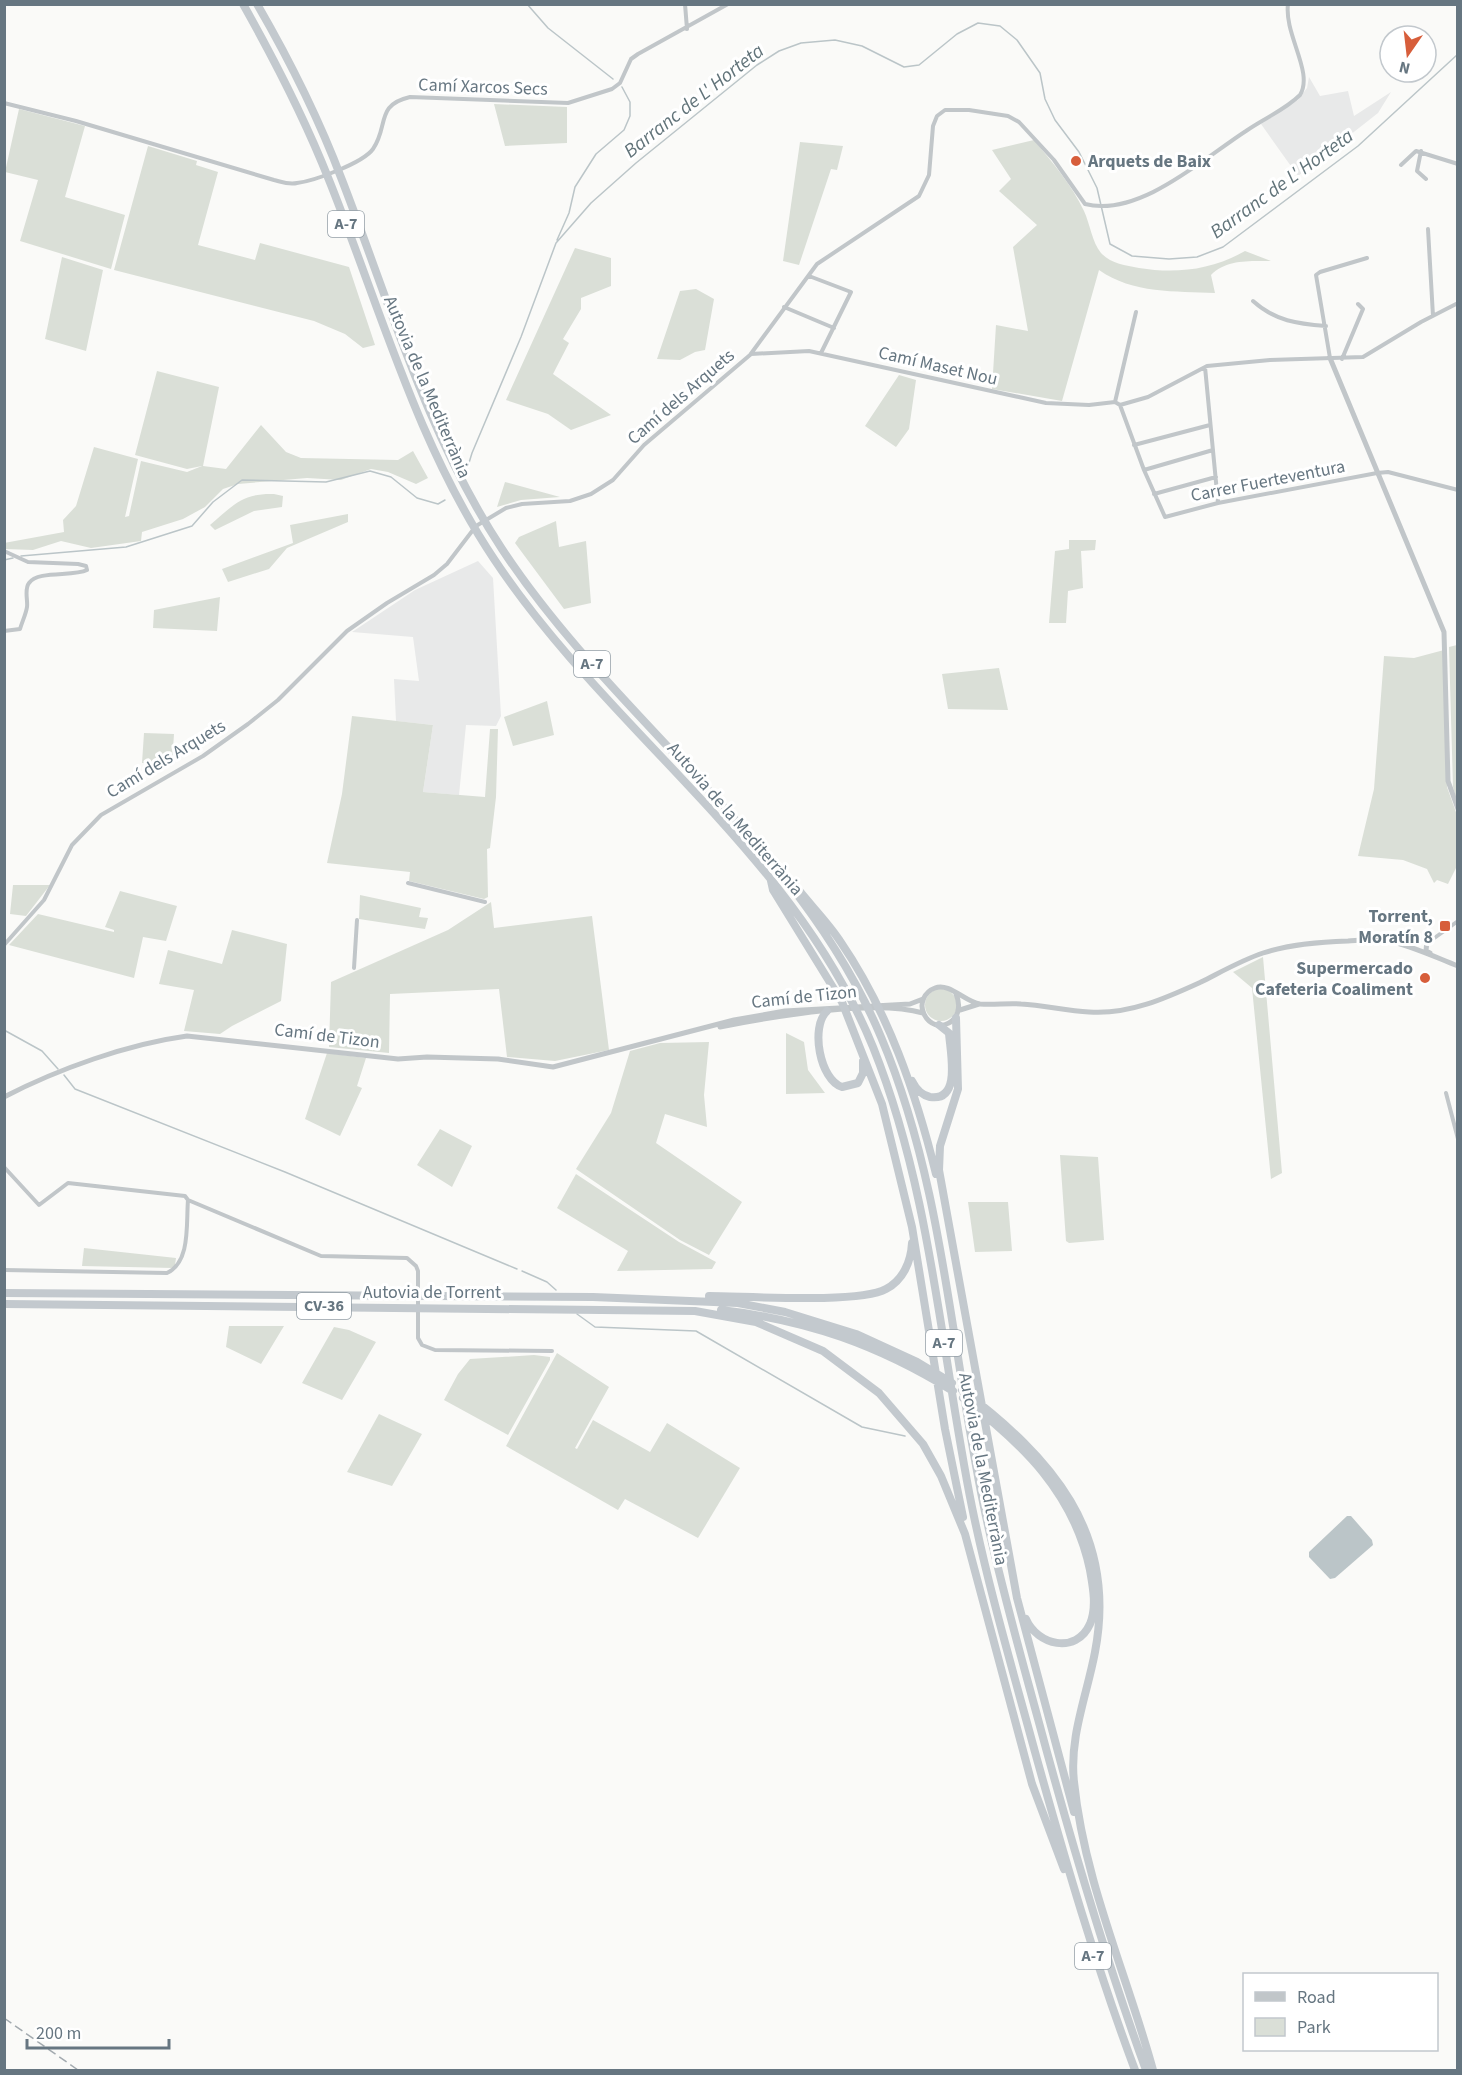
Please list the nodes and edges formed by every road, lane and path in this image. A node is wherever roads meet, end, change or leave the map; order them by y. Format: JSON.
{"nodes":[{"id":1,"x":243,"y":4,"type":"edge"},
{"id":2,"x":257,"y":4,"type":"edge"},
{"id":3,"x":686,"y":4,"type":"edge"},
{"id":4,"x":728,"y":4,"type":"edge"},
{"id":5,"x":1288,"y":4,"type":"edge"},
{"id":6,"x":687,"y":29,"type":"junction"},
{"id":7,"x":4,"y":103,"type":"edge"},
{"id":8,"x":1421,"y":152,"type":"junction"},
{"id":9,"x":1458,"y":164,"type":"edge"},
{"id":10,"x":1401,"y":165,"type":"dead end"},
{"id":11,"x":1426,"y":179,"type":"dead end"},
{"id":12,"x":1428,"y":229,"type":"dead end"},
{"id":13,"x":1367,"y":258,"type":"dead end"},
{"id":14,"x":808,"y":276,"type":"junction"},
{"id":15,"x":1253,"y":301,"type":"dead end"},
{"id":16,"x":1458,"y":303,"type":"edge"},
{"id":17,"x":1358,"y":304,"type":"dead end"},
{"id":18,"x":784,"y":308,"type":"junction"},
{"id":19,"x":1136,"y":312,"type":"dead end"},
{"id":20,"x":1433,"y":316,"type":"junction"},
{"id":21,"x":1326,"y":326,"type":"junction"},
{"id":22,"x":834,"y":328,"type":"junction"},
{"id":23,"x":821,"y":353,"type":"junction"},
{"id":24,"x":750,"y":355,"type":"junction"},
{"id":25,"x":1330,"y":358,"type":"junction"},
{"id":26,"x":1342,"y":359,"type":"junction"},
{"id":27,"x":1204,"y":367,"type":"junction"},
{"id":28,"x":1115,"y":402,"type":"junction"},
{"id":29,"x":1120,"y":405,"type":"junction"},
{"id":30,"x":1210,"y":425,"type":"junction"},
{"id":31,"x":1134,"y":445,"type":"junction"},
{"id":32,"x":1213,"y":450,"type":"junction"},
{"id":33,"x":1144,"y":470,"type":"junction"},
{"id":34,"x":1377,"y":473,"type":"junction"},
{"id":35,"x":1216,"y":477,"type":"junction"},
{"id":36,"x":1458,"y":490,"type":"edge"},
{"id":37,"x":1154,"y":494,"type":"junction"},
{"id":38,"x":1218,"y":503,"type":"junction"},
{"id":39,"x":4,"y":551,"type":"edge"},
{"id":40,"x":4,"y":631,"type":"edge"},
{"id":41,"x":1458,"y":809,"type":"edge"},
{"id":42,"x":762,"y":851,"type":"junction"},
{"id":43,"x":771,"y":880,"type":"junction"},
{"id":44,"x":408,"y":883,"type":"dead end"},
{"id":45,"x":485,"y":902,"type":"dead end"},
{"id":46,"x":357,"y":920,"type":"dead end"},
{"id":47,"x":1458,"y":921,"type":"edge"},
{"id":48,"x":1427,"y":940,"type":"junction"},
{"id":49,"x":1389,"y":941,"type":"junction"},
{"id":50,"x":4,"y":945,"type":"edge"},
{"id":51,"x":1439,"y":959,"type":"junction"},
{"id":52,"x":1458,"y":966,"type":"edge"},
{"id":53,"x":354,"y":968,"type":"dead end"},
{"id":54,"x":956,"y":994,"type":"junction"},
{"id":55,"x":923,"y":999,"type":"junction"},
{"id":56,"x":980,"y":1004,"type":"junction"},
{"id":57,"x":888,"y":1006,"type":"junction"},
{"id":58,"x":837,"y":1009,"type":"junction"},
{"id":59,"x":826,"y":1011,"type":"junction"},
{"id":60,"x":923,"y":1013,"type":"junction"},
{"id":61,"x":958,"y":1014,"type":"junction"},
{"id":62,"x":939,"y":1025,"type":"junction"},
{"id":63,"x":654,"y":1041,"type":"junction"},
{"id":64,"x":861,"y":1047,"type":"junction"},
{"id":65,"x":906,"y":1070,"type":"junction"},
{"id":66,"x":1446,"y":1093,"type":"dead end"},
{"id":67,"x":4,"y":1097,"type":"edge"},
{"id":68,"x":1458,"y":1139,"type":"edge"},
{"id":69,"x":4,"y":1167,"type":"edge"},
{"id":70,"x":188,"y":1200,"type":"junction"},
{"id":71,"x":948,"y":1219,"type":"junction"},
{"id":72,"x":910,"y":1221,"type":"junction"},
{"id":73,"x":4,"y":1269,"type":"edge"},
{"id":74,"x":4,"y":1293,"type":"edge"},
{"id":75,"x":593,"y":1297,"type":"junction"},
{"id":76,"x":4,"y":1305,"type":"edge"},
{"id":77,"x":644,"y":1308,"type":"junction"},
{"id":78,"x":552,"y":1351,"type":"dead end"},
{"id":79,"x":918,"y":1366,"type":"junction"},
{"id":80,"x":993,"y":1418,"type":"junction"},
{"id":81,"x":965,"y":1534,"type":"junction"},
{"id":82,"x":1017,"y":1591,"type":"junction"},
{"id":83,"x":1084,"y":1841,"type":"junction"},
{"id":84,"x":1068,"y":1875,"type":"junction"},
{"id":85,"x":1135,"y":2070,"type":"edge"},
{"id":86,"x":1146,"y":2070,"type":"edge"},
{"id":87,"x":1153,"y":2070,"type":"edge"}],
"edges":[{"from":1,"to":43,"type":"highway","name":"Autovia de la Mediterrània","number":"A-7"},
{"from":2,"to":42,"type":"highway","name":"Autovia de la Mediterrània","number":"A-7"},
{"from":3,"to":6,"type":"street"},
{"from":4,"to":6,"type":"street","name":"Camí Xarcos Secs"},
{"from":5,"to":14,"type":"street","name":"Camí dels Arquets"},
{"from":6,"to":7,"type":"street","name":"Camí Xarcos Secs"},
{"from":8,"to":9,"type":"street"},
{"from":8,"to":10,"type":"street"},
{"from":8,"to":11,"type":"street"},
{"from":12,"to":20,"type":"street"},
{"from":13,"to":21,"type":"street"},
{"from":14,"to":18,"type":"street","name":"Camí dels Arquets"},
{"from":14,"to":22,"type":"street"},
{"from":15,"to":21,"type":"street"},
{"from":16,"to":20,"type":"street"},
{"from":17,"to":26,"type":"street"},
{"from":18,"to":22,"type":"street"},
{"from":18,"to":24,"type":"street","name":"Camí dels Arquets"},
{"from":19,"to":28,"type":"street"},
{"from":20,"to":26,"type":"street"},
{"from":21,"to":25,"type":"street"},
{"from":22,"to":23,"type":"street"},
{"from":23,"to":24,"type":"street","name":"Camí Maset Nou"},
{"from":23,"to":28,"type":"street","name":"Camí Maset Nou"},
{"from":24,"to":50,"type":"street","name":"Camí dels Arquets"},
{"from":25,"to":26,"type":"street"},
{"from":25,"to":27,"type":"street"},
{"from":25,"to":34,"type":"street"},
{"from":27,"to":29,"type":"street"},
{"from":27,"to":30,"type":"street"},
{"from":28,"to":29,"type":"street"},
{"from":29,"to":31,"type":"street"},
{"from":30,"to":31,"type":"street"},
{"from":30,"to":32,"type":"street"},
{"from":31,"to":33,"type":"street"},
{"from":32,"to":33,"type":"street"},
{"from":32,"to":35,"type":"street"},
{"from":33,"to":37,"type":"street"},
{"from":34,"to":36,"type":"street","name":"Carrer Fuerteventura"},
{"from":34,"to":38,"type":"street","name":"Carrer Fuerteventura"},
{"from":34,"to":41,"type":"street"},
{"from":35,"to":37,"type":"street"},
{"from":35,"to":38,"type":"street"},
{"from":37,"to":38,"type":"street","name":"Carrer Fuerteventura"},
{"from":39,"to":40,"type":"street"},
{"from":42,"to":65,"type":"highway"},
{"from":42,"to":86,"type":"highway","name":"Autovia de la Mediterrània","number":"A-7"},
{"from":43,"to":64,"type":"highway"},
{"from":43,"to":84,"type":"highway","name":"Autovia de la Mediterrània","number":"A-7"},
{"from":44,"to":45,"type":"street"},
{"from":46,"to":53,"type":"street"},
{"from":47,"to":48,"type":"street"},
{"from":48,"to":49,"type":"street"},
{"from":48,"to":51,"type":"street"},
{"from":49,"to":51,"type":"street"},
{"from":49,"to":56,"type":"street"},
{"from":51,"to":52,"type":"street"},
{"from":54,"to":55,"type":"street"},
{"from":54,"to":56,"type":"street"},
{"from":54,"to":61,"type":"street"},
{"from":55,"to":57,"type":"street","name":"Camí de Tizon"},
{"from":55,"to":60,"type":"street"},
{"from":56,"to":61,"type":"street"},
{"from":57,"to":58,"type":"street","name":"Camí de Tizon"},
{"from":57,"to":60,"type":"street","name":"Camí de Tizon"},
{"from":58,"to":59,"type":"street","name":"Camí de Tizon"},
{"from":58,"to":63,"type":"street","name":"Camí de Tizon"},
{"from":59,"to":63,"type":"street","name":"Camí de Tizon"},
{"from":59,"to":64,"type":"highway"},
{"from":60,"to":62,"type":"street"},
{"from":61,"to":62,"type":"street"},
{"from":61,"to":71,"type":"highway"},
{"from":62,"to":65,"type":"highway"},
{"from":63,"to":67,"type":"street","name":"Camí de Tizon"},
{"from":64,"to":72,"type":"highway"},
{"from":65,"to":71,"type":"highway"},
{"from":66,"to":68,"type":"street"},
{"from":69,"to":70,"type":"street"},
{"from":70,"to":73,"type":"street"},
{"from":70,"to":78,"type":"street"},
{"from":71,"to":82,"type":"highway"},
{"from":72,"to":75,"type":"highway"},
{"from":72,"to":81,"type":"highway"},
{"from":74,"to":75,"type":"highway","name":"Autovia de Torrent","number":"CV-36"},
{"from":75,"to":79,"type":"highway"},
{"from":76,"to":77,"type":"highway","name":"Autovia de Torrent","number":"CV-36"},
{"from":77,"to":79,"type":"highway"},
{"from":77,"to":81,"type":"highway"},
{"from":79,"to":80,"type":"highway"},
{"from":80,"to":82,"type":"highway"},
{"from":80,"to":83,"type":"highway"},
{"from":81,"to":84,"type":"highway"},
{"from":82,"to":83,"type":"highway"},
{"from":83,"to":87,"type":"highway"},
{"from":84,"to":85,"type":"highway","name":"Autovia de la Mediterrània","number":"A-7"}]}
